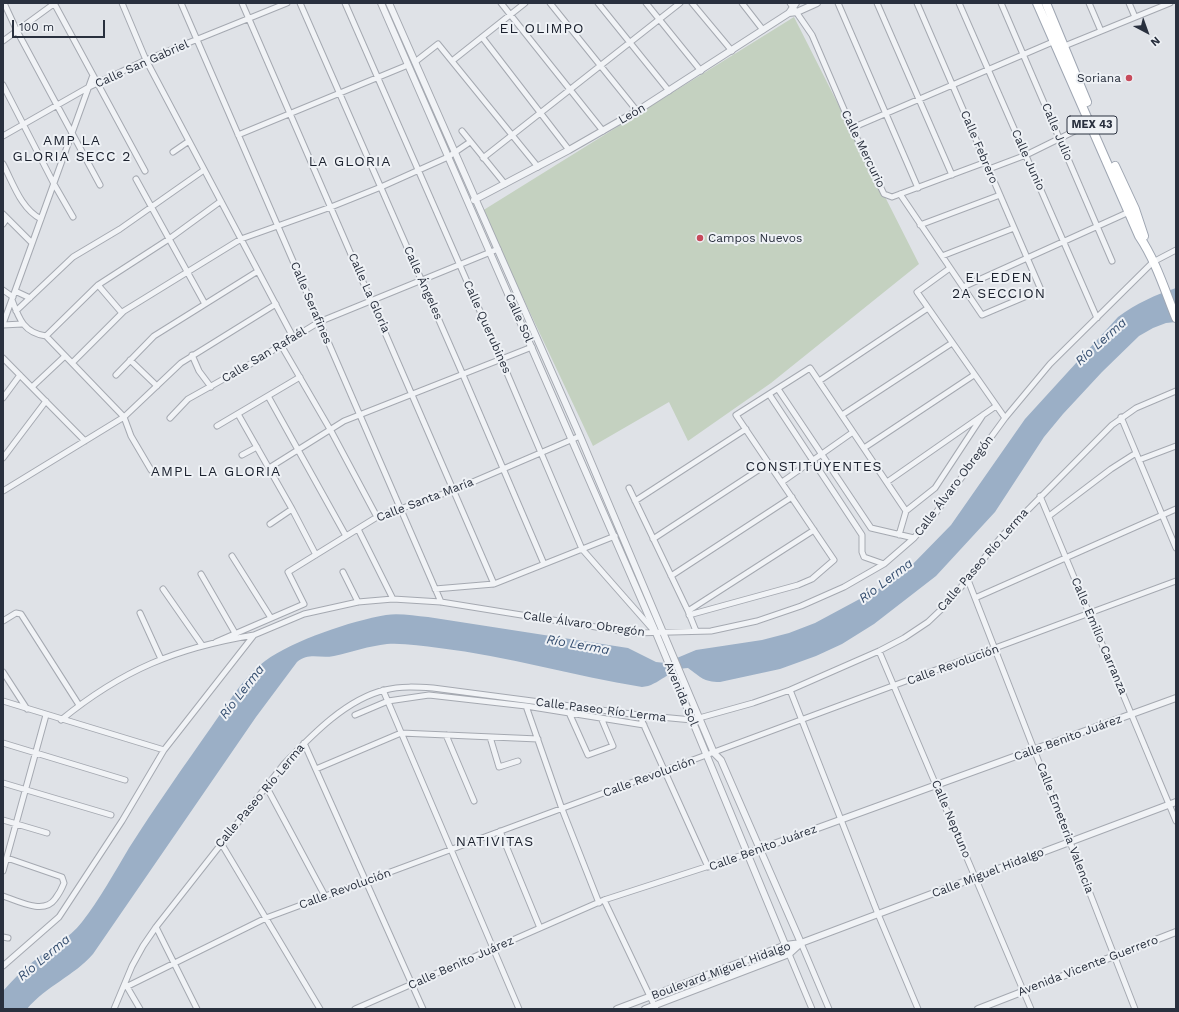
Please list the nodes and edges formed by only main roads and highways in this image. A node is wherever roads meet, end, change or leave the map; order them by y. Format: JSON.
{"nodes":[{"id":1,"x":1038,"y":3,"type":"edge"},
{"id":2,"x":1046,"y":3,"type":"edge"},
{"id":3,"x":1059,"y":44,"type":"junction"},
{"id":4,"x":1147,"y":247,"type":"junction"},
{"id":5,"x":1176,"y":318,"type":"edge"}],
"edges":[{"from":1,"to":3,"type":"main road","number":"MEX 43"},
{"from":2,"to":3,"type":"main road","number":"MEX 43"},
{"from":3,"to":4,"type":"main road","number":"MEX 43"},
{"from":3,"to":4,"type":"main road","number":"MEX 43"},
{"from":4,"to":5,"type":"main road","number":"MEX 43"}]}
